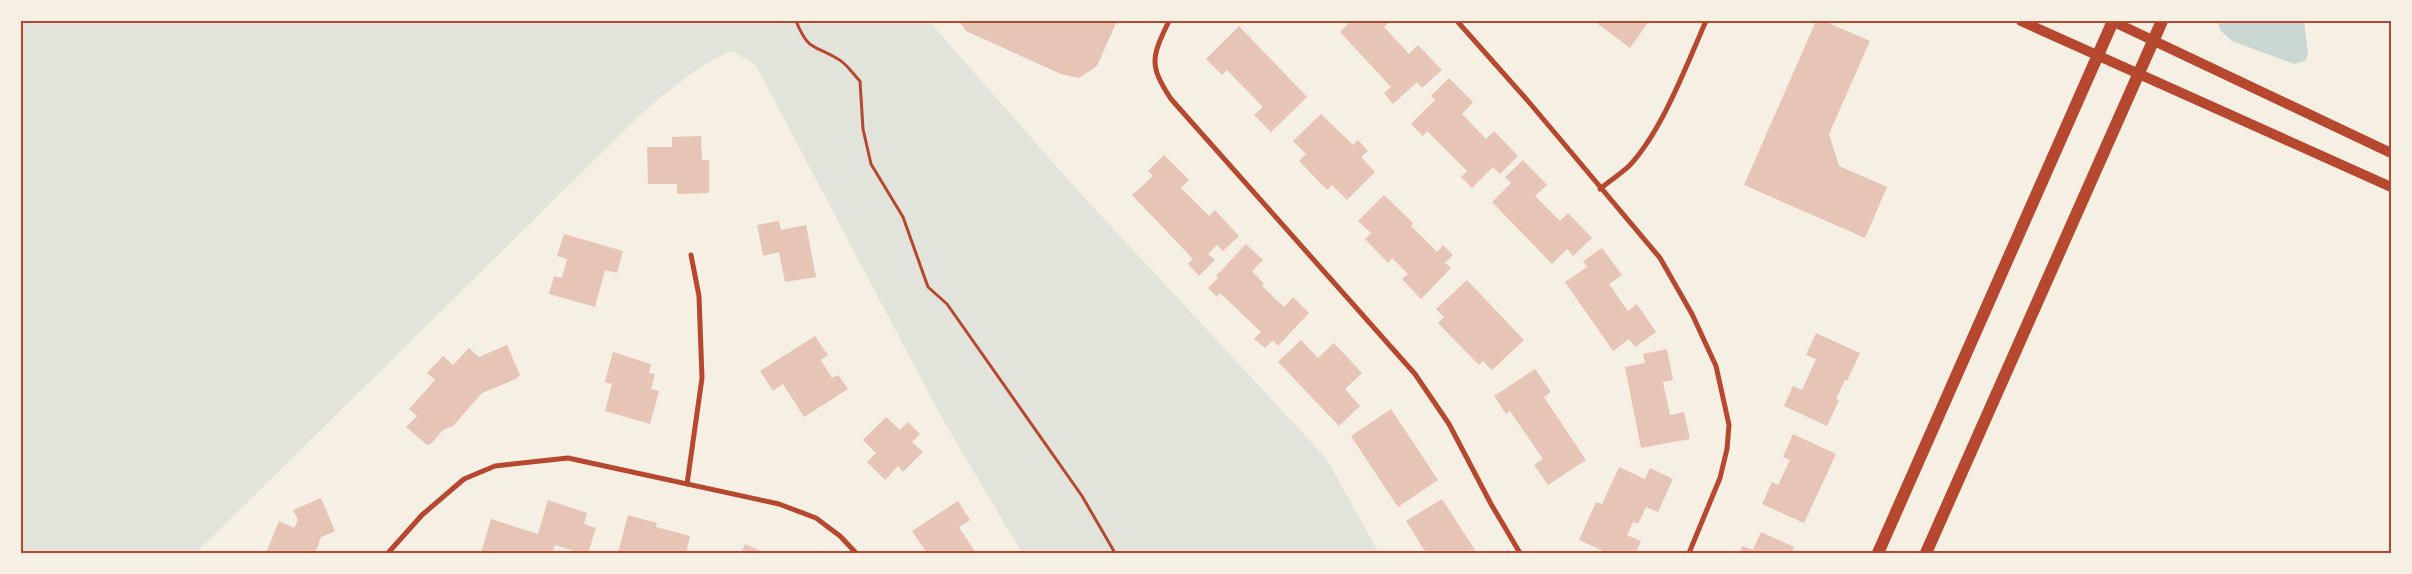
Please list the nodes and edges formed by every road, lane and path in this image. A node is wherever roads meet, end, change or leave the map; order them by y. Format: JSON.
{"nodes":[{"id":1,"x":796,"y":21,"type":"edge"},
{"id":2,"x":1169,"y":21,"type":"edge"},
{"id":3,"x":1457,"y":21,"type":"edge"},
{"id":4,"x":1706,"y":21,"type":"edge"},
{"id":5,"x":2021,"y":21,"type":"edge"},
{"id":6,"x":2113,"y":21,"type":"edge"},
{"id":7,"x":2162,"y":21,"type":"edge"},
{"id":8,"x":2152,"y":42,"type":"junction"},
{"id":9,"x":2097,"y":56,"type":"junction"},
{"id":10,"x":2139,"y":72,"type":"junction"},
{"id":11,"x":2391,"y":153,"type":"edge"},
{"id":12,"x":2391,"y":187,"type":"edge"},
{"id":13,"x":1600,"y":189,"type":"junction"},
{"id":14,"x":691,"y":255,"type":"dead end"},
{"id":15,"x":687,"y":484,"type":"junction"},
{"id":16,"x":388,"y":553,"type":"edge"},
{"id":17,"x":856,"y":553,"type":"edge"},
{"id":18,"x":1114,"y":553,"type":"edge"},
{"id":19,"x":1520,"y":553,"type":"edge"},
{"id":20,"x":1689,"y":553,"type":"edge"},
{"id":21,"x":1878,"y":553,"type":"edge"},
{"id":22,"x":1926,"y":553,"type":"edge"}],
"edges":[{"from":1,"to":18,"type":"path"},
{"from":2,"to":19,"type":"street"},
{"from":3,"to":13,"type":"street"},
{"from":4,"to":13,"type":"street"},
{"from":5,"to":9,"type":"main road"},
{"from":6,"to":8,"type":"main road"},
{"from":6,"to":9,"type":"main road"},
{"from":7,"to":8,"type":"main road"},
{"from":8,"to":10,"type":"main road"},
{"from":8,"to":11,"type":"main road"},
{"from":9,"to":10,"type":"main road"},
{"from":9,"to":21,"type":"main road"},
{"from":10,"to":12,"type":"main road"},
{"from":10,"to":22,"type":"main road"},
{"from":13,"to":20,"type":"street"},
{"from":14,"to":15,"type":"street"},
{"from":15,"to":16,"type":"street"},
{"from":15,"to":17,"type":"street"}]}
